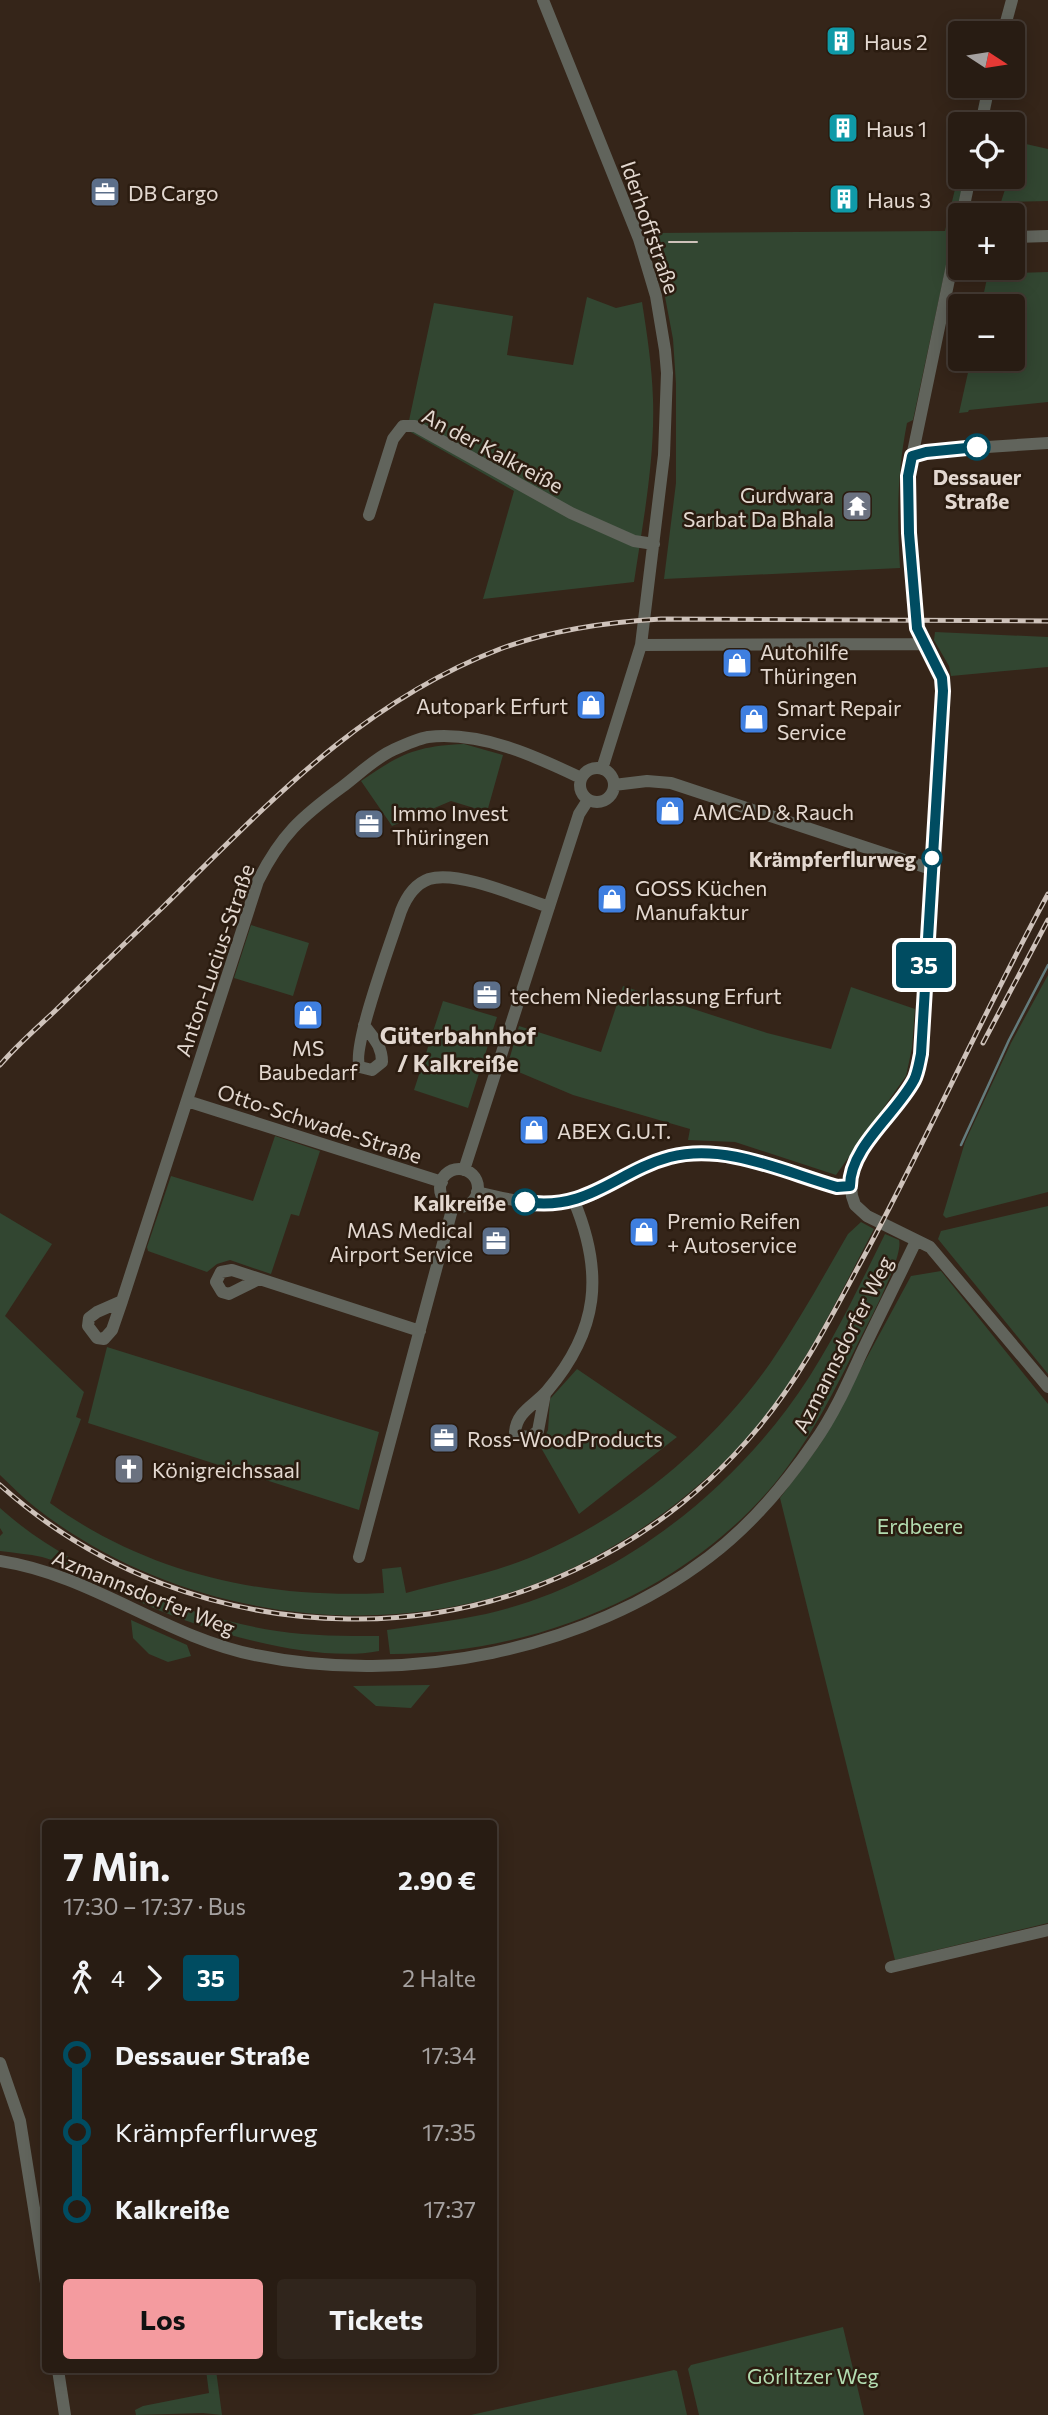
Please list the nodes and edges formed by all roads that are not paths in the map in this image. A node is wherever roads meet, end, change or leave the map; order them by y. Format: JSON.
{"nodes":[{"id":1,"x":543,"y":0,"type":"edge"},
{"id":2,"x":1012,"y":0,"type":"edge"},
{"id":3,"x":1006,"y":21,"type":"edge"},
{"id":4,"x":1048,"y":236,"type":"edge"},
{"id":5,"x":1025,"y":237,"type":"edge"},
{"id":6,"x":950,"y":280,"type":"edge"},
{"id":7,"x":1048,"y":443,"type":"edge"},
{"id":8,"x":912,"y":456,"type":"junction"},
{"id":9,"x":369,"y":514,"type":"dead end"},
{"id":10,"x":654,"y":544,"type":"junction"},
{"id":11,"x":924,"y":644,"type":"junction"},
{"id":12,"x":641,"y":645,"type":"junction"},
{"id":13,"x":603,"y":769,"type":"junction"},
{"id":14,"x":581,"y":778,"type":"junction"},
{"id":15,"x":614,"y":785,"type":"junction"},
{"id":16,"x":588,"y":800,"type":"junction"},
{"id":17,"x":931,"y":869,"type":"junction"},
{"id":18,"x":549,"y":907,"type":"junction"},
{"id":19,"x":364,"y":1025,"type":"dead end"},
{"id":20,"x":187,"y":1101,"type":"junction"},
{"id":21,"x":464,"y":1170,"type":"junction"},
{"id":22,"x":442,"y":1182,"type":"junction"},
{"id":23,"x":850,"y":1186,"type":"junction"},
{"id":24,"x":477,"y":1192,"type":"junction"},
{"id":25,"x":574,"y":1201,"type":"junction"},
{"id":26,"x":453,"y":1206,"type":"junction"},
{"id":27,"x":916,"y":1241,"type":"junction"},
{"id":28,"x":260,"y":1279,"type":"dead end"},
{"id":29,"x":122,"y":1301,"type":"dead end"},
{"id":30,"x":420,"y":1331,"type":"junction"},
{"id":31,"x":1048,"y":1387,"type":"edge"},
{"id":32,"x":545,"y":1394,"type":"dead end"},
{"id":33,"x":359,"y":1557,"type":"dead end"},
{"id":34,"x":0,"y":1561,"type":"edge"},
{"id":35,"x":1048,"y":1930,"type":"edge"},
{"id":36,"x":891,"y":1967,"type":"dead end"},
{"id":37,"x":0,"y":2063,"type":"edge"},
{"id":38,"x":42,"y":2259,"type":"edge"},
{"id":39,"x":58,"y":2373,"type":"edge"},
{"id":40,"x":65,"y":2415,"type":"edge"}],
"edges":[{"from":1,"to":10,"type":"street","name":"Iderhoffstraße"},
{"from":2,"to":3,"type":"street"},
{"from":4,"to":5,"type":"street"},
{"from":6,"to":8,"type":"street"},
{"from":7,"to":8,"type":"street"},
{"from":8,"to":11,"type":"street"},
{"from":9,"to":10,"type":"street","name":"An der Kalkreiße"},
{"from":10,"to":12,"type":"street","name":"Iderhoffstraße"},
{"from":11,"to":12,"type":"street"},
{"from":11,"to":17,"type":"street"},
{"from":12,"to":13,"type":"street"},
{"from":13,"to":14,"type":"street"},
{"from":13,"to":15,"type":"street"},
{"from":14,"to":16,"type":"street"},
{"from":14,"to":20,"type":"street","name":"Anton-Lucius-Straße"},
{"from":15,"to":16,"type":"street"},
{"from":15,"to":17,"type":"street"},
{"from":16,"to":18,"type":"street"},
{"from":17,"to":23,"type":"street"},
{"from":18,"to":19,"type":"street"},
{"from":18,"to":21,"type":"street"},
{"from":20,"to":22,"type":"street","name":"Otto-Schwade-Straße"},
{"from":20,"to":29,"type":"street","name":"Anton-Lucius-Straße"},
{"from":21,"to":22,"type":"street"},
{"from":21,"to":24,"type":"street"},
{"from":22,"to":26,"type":"street"},
{"from":23,"to":25,"type":"street"},
{"from":23,"to":27,"type":"street"},
{"from":24,"to":25,"type":"street"},
{"from":24,"to":26,"type":"street"},
{"from":25,"to":32,"type":"street"},
{"from":26,"to":30,"type":"street"},
{"from":27,"to":31,"type":"street"},
{"from":27,"to":34,"type":"street","name":"Azmannsdorfer Weg"},
{"from":28,"to":30,"type":"street"},
{"from":30,"to":33,"type":"street"},
{"from":35,"to":36,"type":"street"},
{"from":37,"to":38,"type":"street"},
{"from":39,"to":40,"type":"street"}]}
